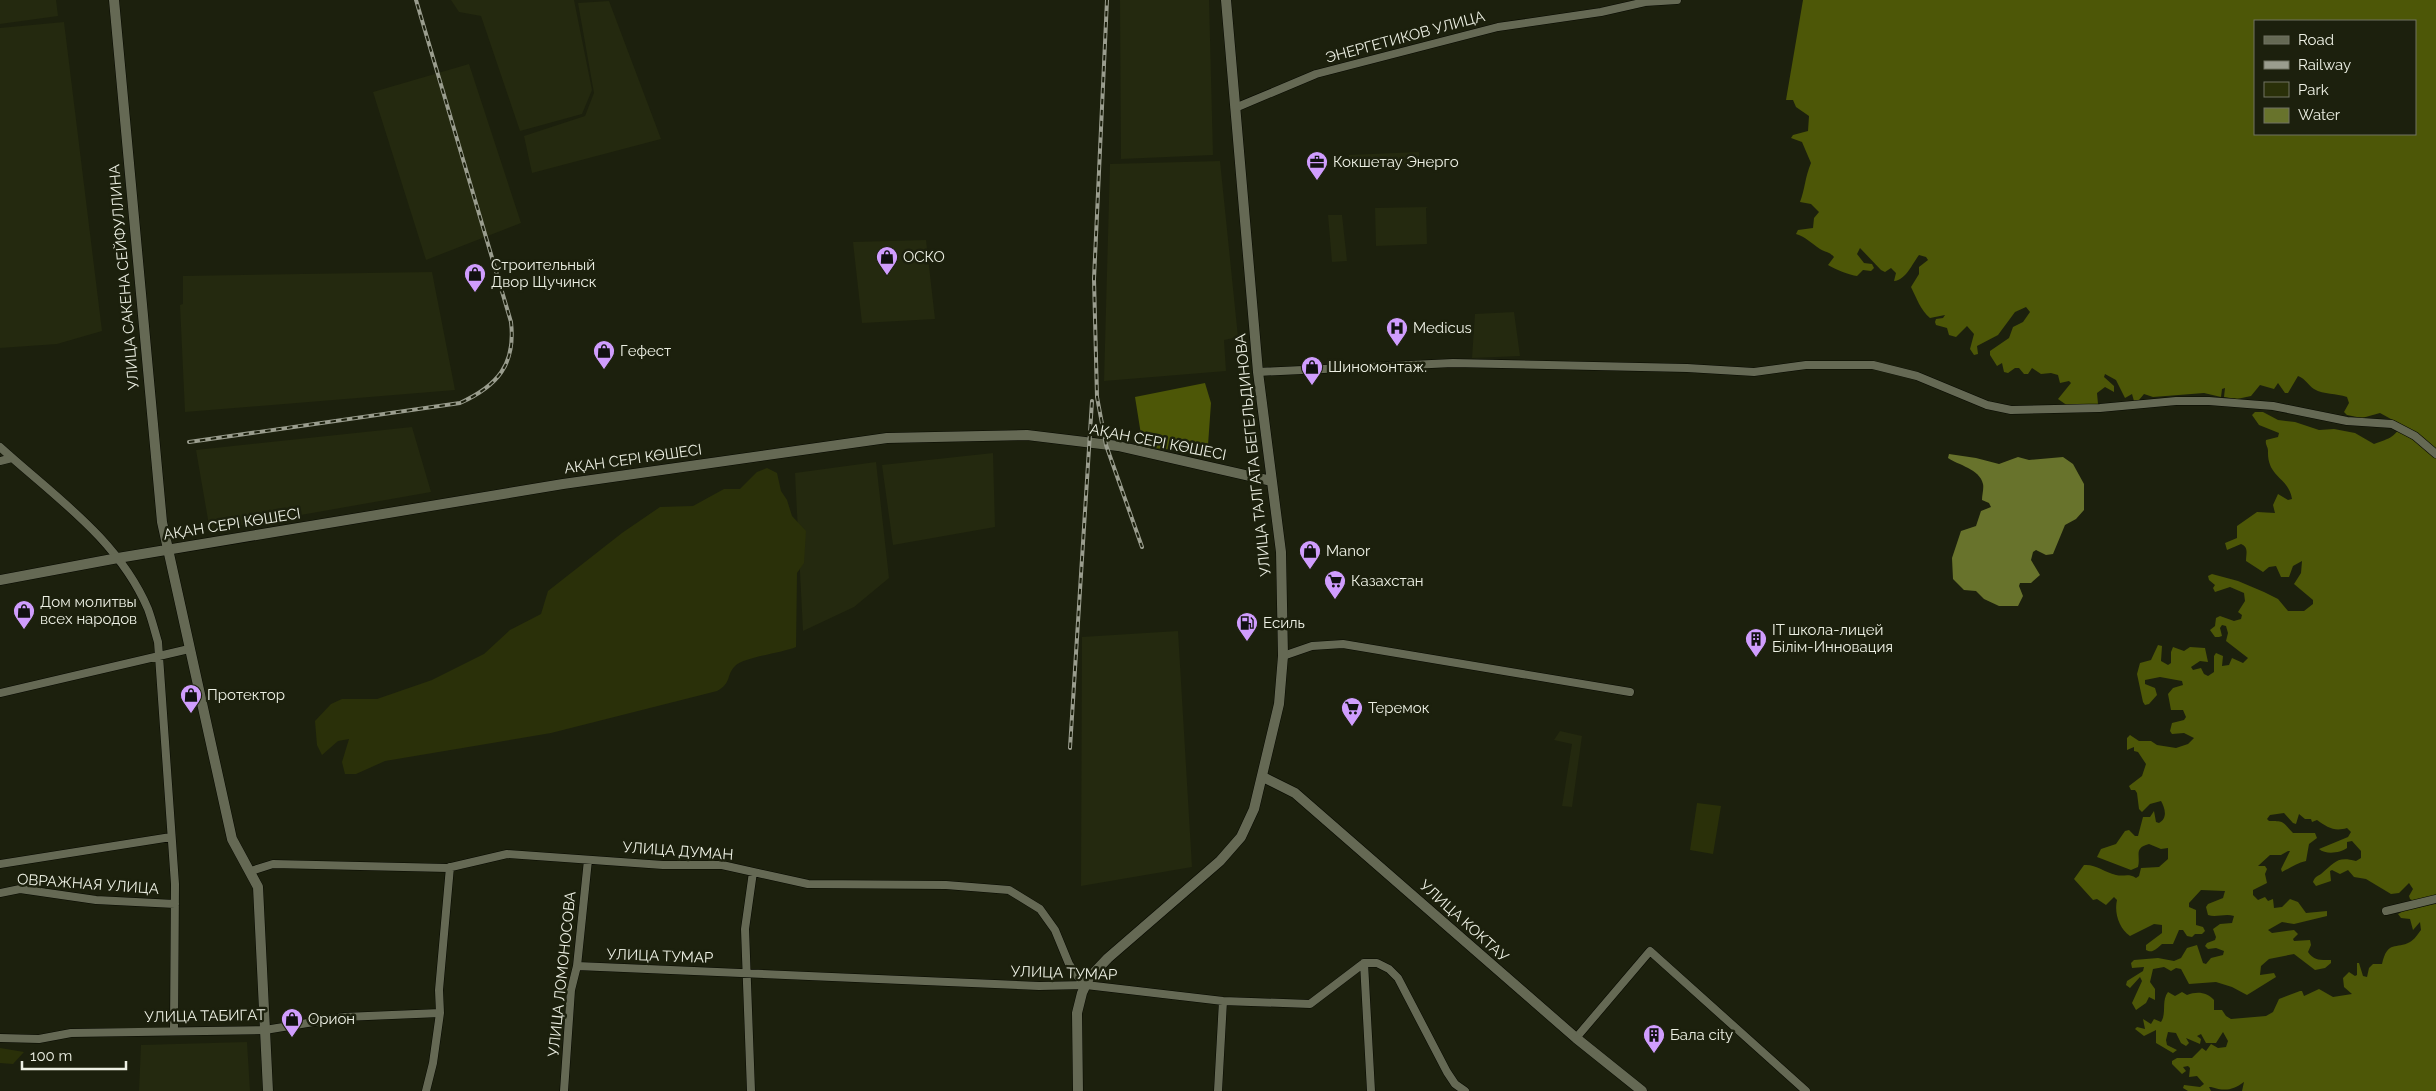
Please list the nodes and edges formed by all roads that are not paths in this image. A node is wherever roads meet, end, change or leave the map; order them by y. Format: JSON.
{"nodes":[{"id":1,"x":114,"y":0,"type":"edge"},
{"id":2,"x":1226,"y":0,"type":"edge"},
{"id":3,"x":1677,"y":0,"type":"edge"},
{"id":4,"x":1235,"y":108,"type":"junction"},
{"id":5,"x":1258,"y":372,"type":"junction"},
{"id":6,"x":0,"y":447,"type":"edge"},
{"id":7,"x":2436,"y":454,"type":"edge"},
{"id":8,"x":12,"y":458,"type":"junction"},
{"id":9,"x":0,"y":461,"type":"edge"},
{"id":10,"x":1271,"y":481,"type":"junction"},
{"id":11,"x":168,"y":550,"type":"junction"},
{"id":12,"x":118,"y":558,"type":"junction"},
{"id":13,"x":0,"y":580,"type":"edge"},
{"id":14,"x":189,"y":649,"type":"junction"},
{"id":15,"x":158,"y":656,"type":"junction"},
{"id":16,"x":1283,"y":656,"type":"junction"},
{"id":17,"x":1630,"y":692,"type":"dead end"},
{"id":18,"x":0,"y":693,"type":"edge"},
{"id":19,"x":1263,"y":777,"type":"junction"},
{"id":20,"x":171,"y":837,"type":"junction"},
{"id":21,"x":588,"y":860,"type":"junction"},
{"id":22,"x":0,"y":864,"type":"edge"},
{"id":23,"x":450,"y":867,"type":"junction"},
{"id":24,"x":250,"y":871,"type":"junction"},
{"id":25,"x":753,"y":872,"type":"junction"},
{"id":26,"x":0,"y":893,"type":"edge"},
{"id":27,"x":2436,"y":900,"type":"edge"},
{"id":28,"x":175,"y":904,"type":"junction"},
{"id":29,"x":2386,"y":911,"type":"dead end"},
{"id":30,"x":1364,"y":963,"type":"junction"},
{"id":31,"x":577,"y":966,"type":"junction"},
{"id":32,"x":746,"y":972,"type":"junction"},
{"id":33,"x":1086,"y":985,"type":"junction"},
{"id":34,"x":1223,"y":1001,"type":"junction"},
{"id":35,"x":440,"y":1014,"type":"junction"},
{"id":36,"x":174,"y":1030,"type":"junction"},
{"id":37,"x":265,"y":1030,"type":"junction"},
{"id":38,"x":0,"y":1038,"type":"edge"},
{"id":39,"x":1576,"y":1038,"type":"junction"},
{"id":40,"x":268,"y":1091,"type":"edge"},
{"id":41,"x":426,"y":1091,"type":"edge"},
{"id":42,"x":564,"y":1091,"type":"edge"},
{"id":43,"x":750,"y":1091,"type":"edge"},
{"id":44,"x":1078,"y":1091,"type":"edge"},
{"id":45,"x":1218,"y":1091,"type":"edge"},
{"id":46,"x":1371,"y":1091,"type":"edge"},
{"id":47,"x":1465,"y":1091,"type":"edge"},
{"id":48,"x":1642,"y":1091,"type":"edge"},
{"id":49,"x":1806,"y":1091,"type":"edge"}],
"edges":[{"from":1,"to":11,"type":"street","name":"УЛИЦА САКЕНА СЕЙФУЛЛИНА"},
{"from":2,"to":4,"type":"street","name":"УЛИЦА ТАЛГАТА БЕГЕЛЬДИНОВА"},
{"from":3,"to":4,"type":"street","name":"ЭНЕРГЕТИКОВ УЛИЦА"},
{"from":4,"to":5,"type":"street","name":"УЛИЦА ТАЛГАТА БЕГЕЛЬДИНОВА"},
{"from":5,"to":7,"type":"street"},
{"from":5,"to":10,"type":"street","name":"УЛИЦА ТАЛГАТА БЕГЕЛЬДИНОВА"},
{"from":6,"to":8,"type":"street"},
{"from":8,"to":9,"type":"street"},
{"from":8,"to":12,"type":"street"},
{"from":10,"to":11,"type":"street","name":"АҚАН СЕРІ КӨШЕСІ"},
{"from":10,"to":16,"type":"street","name":"УЛИЦА ТАЛГАТА БЕГЕЛЬДИНОВА"},
{"from":11,"to":12,"type":"street","name":"АҚАН СЕРІ КӨШЕСІ"},
{"from":11,"to":14,"type":"street","name":"УЛИЦА САКЕНА СЕЙФУЛЛИНА"},
{"from":12,"to":13,"type":"street","name":"АҚАН СЕРІ КӨШЕСІ"},
{"from":12,"to":15,"type":"street"},
{"from":14,"to":15,"type":"street"},
{"from":14,"to":24,"type":"street","name":"УЛИЦА САКЕНА СЕЙФУЛЛИНА"},
{"from":15,"to":18,"type":"street"},
{"from":15,"to":20,"type":"street"},
{"from":16,"to":17,"type":"street"},
{"from":16,"to":19,"type":"street","name":"УЛИЦА ТАЛГАТА БЕГЕЛЬДИНОВА"},
{"from":19,"to":33,"type":"street","name":"УЛИЦА ТАЛГАТА БЕГЕЛЬДИНОВА"},
{"from":19,"to":39,"type":"street","name":"УЛИЦА КОКТАУ"},
{"from":20,"to":22,"type":"street","name":"ОВРАЖНАЯ УЛИЦА"},
{"from":20,"to":28,"type":"street"},
{"from":21,"to":23,"type":"street","name":"УЛИЦА ДУМАН"},
{"from":21,"to":25,"type":"street","name":"УЛИЦА ДУМАН"},
{"from":21,"to":31,"type":"street","name":"УЛИЦА ЛОМОНОСОВА"},
{"from":23,"to":24,"type":"street","name":"УЛИЦА ДУМАН"},
{"from":23,"to":35,"type":"street"},
{"from":24,"to":37,"type":"street","name":"УЛИЦА САКЕНА СЕЙФУЛЛИНА"},
{"from":25,"to":32,"type":"street"},
{"from":25,"to":33,"type":"street","name":"УЛИЦА ДУМАН"},
{"from":26,"to":28,"type":"street","name":"ОВРАЖНАЯ УЛИЦА"},
{"from":27,"to":29,"type":"street"},
{"from":28,"to":36,"type":"street"},
{"from":30,"to":34,"type":"street","name":"УЛИЦА ТУМАР"},
{"from":30,"to":46,"type":"street"},
{"from":30,"to":47,"type":"street"},
{"from":31,"to":32,"type":"street","name":"УЛИЦА ТУМАР"},
{"from":31,"to":42,"type":"street","name":"УЛИЦА ЛОМОНОСОВА"},
{"from":32,"to":33,"type":"street","name":"УЛИЦА ТУМАР"},
{"from":32,"to":43,"type":"street"},
{"from":33,"to":34,"type":"street","name":"УЛИЦА ТУМАР"},
{"from":33,"to":44,"type":"street","name":"УЛИЦА ТАЛГАТА БЕГЕЛЬДИНОВА"},
{"from":34,"to":45,"type":"street"},
{"from":35,"to":37,"type":"street","name":"УЛИЦА ТАБИГАТ"},
{"from":35,"to":41,"type":"street"},
{"from":36,"to":37,"type":"street","name":"УЛИЦА ТАБИГАТ"},
{"from":36,"to":38,"type":"street","name":"УЛИЦА ТАБИГАТ"},
{"from":37,"to":40,"type":"street","name":"УЛИЦА САКЕНА СЕЙФУЛЛИНА"},
{"from":39,"to":48,"type":"street","name":"УЛИЦА КОКТАУ"},
{"from":39,"to":49,"type":"street"}]}
